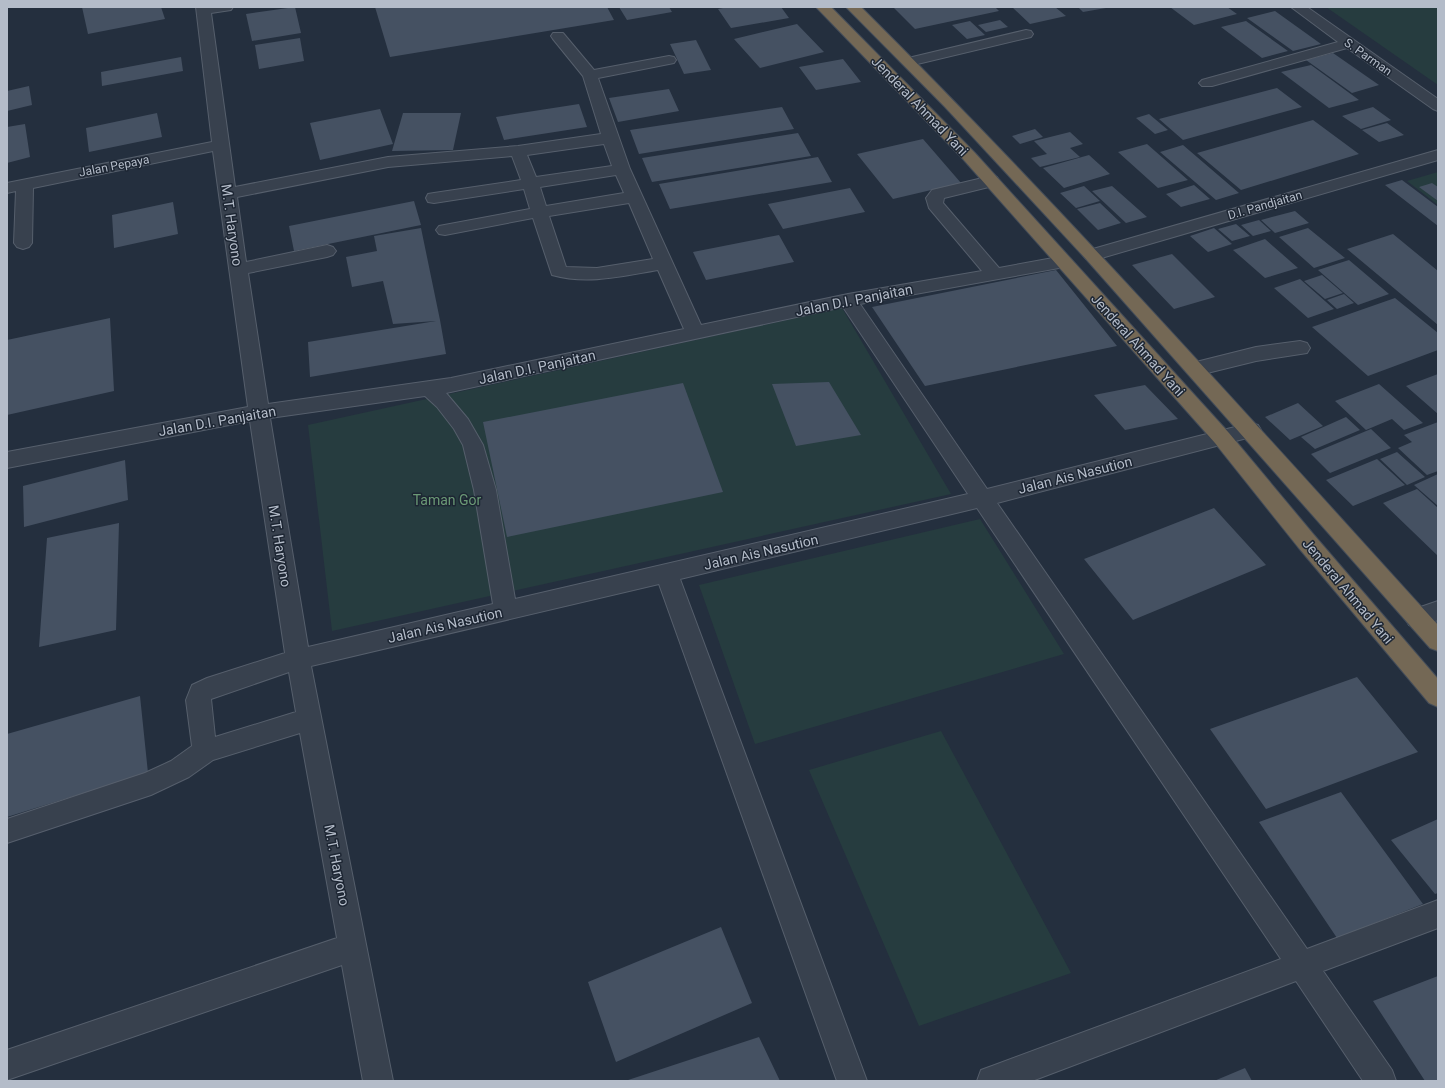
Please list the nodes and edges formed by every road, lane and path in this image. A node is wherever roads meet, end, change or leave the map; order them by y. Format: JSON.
{"nodes":[{"id":1,"x":226,"y":7,"type":"edge"},
{"id":2,"x":823,"y":7,"type":"edge"},
{"id":3,"x":853,"y":7,"type":"edge"},
{"id":4,"x":1298,"y":7,"type":"edge"},
{"id":5,"x":203,"y":9,"type":"edge"},
{"id":6,"x":1026,"y":34,"type":"dead end"},
{"id":7,"x":558,"y":36,"type":"dead end"},
{"id":8,"x":1349,"y":43,"type":"junction"},
{"id":9,"x":669,"y":60,"type":"dead end"},
{"id":10,"x":909,"y":62,"type":"junction"},
{"id":11,"x":590,"y":75,"type":"junction"},
{"id":12,"x":1207,"y":83,"type":"dead end"},
{"id":13,"x":1438,"y":106,"type":"edge"},
{"id":14,"x":610,"y":138,"type":"junction"},
{"id":15,"x":221,"y":145,"type":"junction"},
{"id":16,"x":518,"y":151,"type":"junction"},
{"id":17,"x":1438,"y":155,"type":"edge"},
{"id":18,"x":622,"y":169,"type":"junction"},
{"id":19,"x":991,"y":181,"type":"junction"},
{"id":20,"x":530,"y":182,"type":"junction"},
{"id":21,"x":25,"y":184,"type":"junction"},
{"id":22,"x":7,"y":188,"type":"edge"},
{"id":23,"x":228,"y":194,"type":"junction"},
{"id":24,"x":634,"y":197,"type":"junction"},
{"id":25,"x":434,"y":198,"type":"dead end"},
{"id":26,"x":539,"y":212,"type":"junction"},
{"id":27,"x":445,"y":230,"type":"dead end"},
{"id":28,"x":24,"y":243,"type":"dead end"},
{"id":29,"x":327,"y":250,"type":"dead end"},
{"id":30,"x":1092,"y":254,"type":"junction"},
{"id":31,"x":1064,"y":262,"type":"junction"},
{"id":32,"x":664,"y":263,"type":"junction"},
{"id":33,"x":238,"y":269,"type":"junction"},
{"id":34,"x":995,"y":274,"type":"junction"},
{"id":35,"x":848,"y":300,"type":"junction"},
{"id":36,"x":695,"y":333,"type":"junction"},
{"id":37,"x":1300,"y":348,"type":"dead end"},
{"id":38,"x":1195,"y":369,"type":"junction"},
{"id":39,"x":429,"y":388,"type":"junction"},
{"id":40,"x":259,"y":412,"type":"junction"},
{"id":41,"x":1251,"y":430,"type":"junction"},
{"id":42,"x":1222,"y":438,"type":"junction"},
{"id":43,"x":7,"y":460,"type":"edge"},
{"id":44,"x":982,"y":498,"type":"junction"},
{"id":45,"x":667,"y":574,"type":"junction"},
{"id":46,"x":1438,"y":610,"type":"edge"},
{"id":47,"x":506,"y":611,"type":"junction"},
{"id":48,"x":1417,"y":618,"type":"junction"},
{"id":49,"x":1438,"y":641,"type":"edge"},
{"id":50,"x":298,"y":659,"type":"junction"},
{"id":51,"x":1438,"y":696,"type":"edge"},
{"id":52,"x":309,"y":719,"type":"junction"},
{"id":53,"x":205,"y":751,"type":"junction"},
{"id":54,"x":7,"y":831,"type":"edge"},
{"id":55,"x":1438,"y":914,"type":"edge"},
{"id":56,"x":353,"y":947,"type":"junction"},
{"id":57,"x":1300,"y":964,"type":"junction"},
{"id":58,"x":7,"y":1065,"type":"edge"},
{"id":59,"x":378,"y":1081,"type":"edge"},
{"id":60,"x":852,"y":1081,"type":"edge"},
{"id":61,"x":992,"y":1081,"type":"edge"},
{"id":62,"x":1381,"y":1081,"type":"edge"}],
"edges":[{"from":1,"to":5,"type":"street"},
{"from":2,"to":19,"type":"highway","name":"Jenderal Ahmad Yani"},
{"from":3,"to":10,"type":"highway","name":"Jenderal Ahmad Yani"},
{"from":4,"to":8,"type":"street","name":"S. Parman"},
{"from":5,"to":15,"type":"street","name":"M.T. Haryono"},
{"from":6,"to":10,"type":"street"},
{"from":7,"to":11,"type":"street"},
{"from":8,"to":12,"type":"street"},
{"from":8,"to":13,"type":"street","name":"S. Parman"},
{"from":9,"to":11,"type":"street"},
{"from":10,"to":30,"type":"highway","name":"Jenderal Ahmad Yani"},
{"from":11,"to":14,"type":"street"},
{"from":14,"to":16,"type":"street"},
{"from":14,"to":18,"type":"street"},
{"from":15,"to":21,"type":"street","name":"Jalan Pepaya"},
{"from":15,"to":23,"type":"street","name":"M.T. Haryono"},
{"from":16,"to":20,"type":"street"},
{"from":16,"to":23,"type":"street"},
{"from":17,"to":30,"type":"street","name":"D.I. Pandjaitan"},
{"from":18,"to":20,"type":"street"},
{"from":18,"to":24,"type":"street"},
{"from":19,"to":31,"type":"highway","name":"Jenderal Ahmad Yani"},
{"from":19,"to":34,"type":"street"},
{"from":20,"to":25,"type":"street"},
{"from":20,"to":26,"type":"street"},
{"from":21,"to":22,"type":"street","name":"Jalan Pepaya"},
{"from":21,"to":28,"type":"street"},
{"from":23,"to":33,"type":"street","name":"M.T. Haryono"},
{"from":24,"to":26,"type":"street"},
{"from":24,"to":32,"type":"street"},
{"from":26,"to":27,"type":"street"},
{"from":26,"to":32,"type":"street"},
{"from":29,"to":33,"type":"street"},
{"from":30,"to":38,"type":"highway","name":"Jenderal Ahmad Yani"},
{"from":31,"to":34,"type":"street","name":"Jalan D.I. Panjaitan"},
{"from":31,"to":42,"type":"highway","name":"Jenderal Ahmad Yani"},
{"from":32,"to":36,"type":"street"},
{"from":33,"to":40,"type":"street","name":"M.T. Haryono"},
{"from":34,"to":35,"type":"street","name":"Jalan D.I. Panjaitan"},
{"from":35,"to":36,"type":"street","name":"Jalan D.I. Panjaitan"},
{"from":35,"to":44,"type":"street"},
{"from":36,"to":39,"type":"street","name":"Jalan D.I. Panjaitan"},
{"from":37,"to":38,"type":"street"},
{"from":38,"to":41,"type":"highway","name":"Jenderal Ahmad Yani"},
{"from":39,"to":40,"type":"street","name":"Jalan D.I. Panjaitan"},
{"from":39,"to":47,"type":"street"},
{"from":40,"to":43,"type":"street","name":"Jalan D.I. Panjaitan"},
{"from":40,"to":50,"type":"street","name":"M.T. Haryono"},
{"from":41,"to":42,"type":"street","name":"Jalan Ais Nasution"},
{"from":41,"to":48,"type":"highway","name":"Jenderal Ahmad Yani"},
{"from":42,"to":44,"type":"street","name":"Jalan Ais Nasution"},
{"from":42,"to":51,"type":"highway","name":"Jenderal Ahmad Yani"},
{"from":44,"to":45,"type":"street","name":"Jalan Ais Nasution"},
{"from":44,"to":57,"type":"street"},
{"from":45,"to":47,"type":"street","name":"Jalan Ais Nasution"},
{"from":45,"to":60,"type":"street"},
{"from":46,"to":48,"type":"street"},
{"from":47,"to":50,"type":"street","name":"Jalan Ais Nasution"},
{"from":48,"to":49,"type":"highway","name":"Jenderal Ahmad Yani"},
{"from":50,"to":52,"type":"street","name":"M.T. Haryono"},
{"from":50,"to":53,"type":"street","name":"Jalan Ais Nasution"},
{"from":52,"to":53,"type":"street"},
{"from":52,"to":56,"type":"street","name":"M.T. Haryono"},
{"from":53,"to":54,"type":"street"},
{"from":55,"to":57,"type":"street"},
{"from":56,"to":58,"type":"street"},
{"from":56,"to":59,"type":"street","name":"M.T. Haryono"},
{"from":57,"to":61,"type":"street"},
{"from":57,"to":62,"type":"street"}]}
